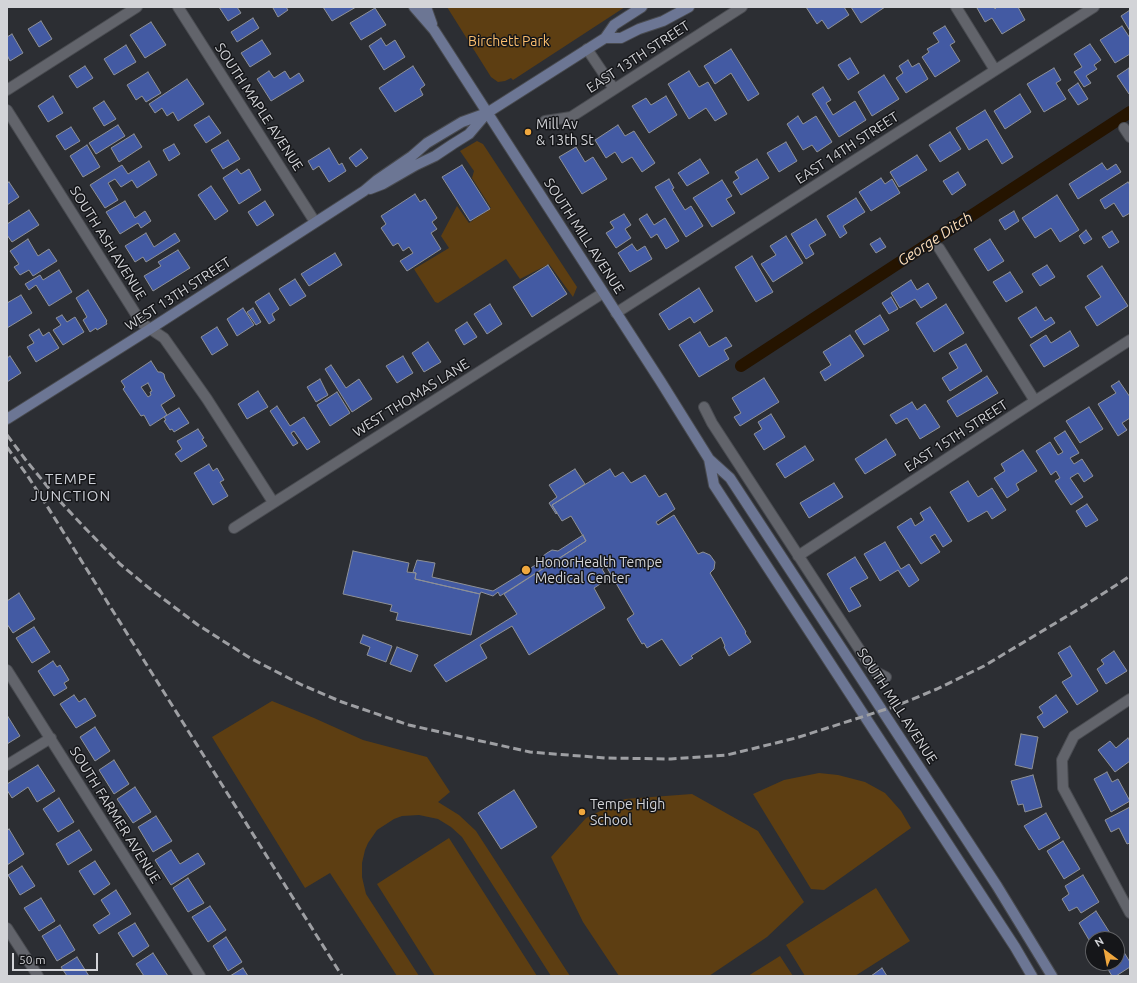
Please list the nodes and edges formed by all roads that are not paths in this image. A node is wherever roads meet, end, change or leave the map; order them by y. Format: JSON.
{"nodes":[{"id":1,"x":137,"y":7,"type":"edge"},
{"id":2,"x":178,"y":7,"type":"edge"},
{"id":3,"x":414,"y":7,"type":"edge"},
{"id":4,"x":426,"y":7,"type":"edge"},
{"id":5,"x":642,"y":7,"type":"edge"},
{"id":6,"x":689,"y":7,"type":"edge"},
{"id":7,"x":742,"y":7,"type":"edge"},
{"id":8,"x":956,"y":7,"type":"edge"},
{"id":9,"x":1094,"y":7,"type":"edge"},
{"id":10,"x":434,"y":30,"type":"junction"},
{"id":11,"x":605,"y":38,"type":"junction"},
{"id":12,"x":587,"y":49,"type":"junction"},
{"id":13,"x":995,"y":70,"type":"junction"},
{"id":14,"x":614,"y":89,"type":"junction"},
{"id":15,"x":7,"y":90,"type":"edge"},
{"id":16,"x":7,"y":110,"type":"edge"},
{"id":17,"x":487,"y":113,"type":"junction"},
{"id":18,"x":545,"y":121,"type":"dead end"},
{"id":19,"x":1124,"y":128,"type":"dead end"},
{"id":20,"x":1130,"y":137,"type":"edge"},
{"id":21,"x":364,"y":191,"type":"junction"},
{"id":22,"x":315,"y":222,"type":"junction"},
{"id":23,"x":939,"y":248,"type":"dead end"},
{"id":24,"x":604,"y":293,"type":"junction"},
{"id":25,"x":616,"y":313,"type":"junction"},
{"id":26,"x":150,"y":329,"type":"junction"},
{"id":27,"x":1130,"y":340,"type":"edge"},
{"id":28,"x":1035,"y":401,"type":"junction"},
{"id":29,"x":704,"y":407,"type":"dead end"},
{"id":30,"x":7,"y":420,"type":"edge"},
{"id":31,"x":709,"y":459,"type":"junction"},
{"id":32,"x":273,"y":502,"type":"junction"},
{"id":33,"x":234,"y":528,"type":"dead end"},
{"id":34,"x":798,"y":556,"type":"junction"},
{"id":35,"x":7,"y":670,"type":"edge"},
{"id":36,"x":886,"y":677,"type":"dead end"},
{"id":37,"x":1130,"y":699,"type":"edge"},
{"id":38,"x":50,"y":738,"type":"junction"},
{"id":39,"x":7,"y":765,"type":"edge"},
{"id":40,"x":1130,"y":913,"type":"edge"},
{"id":41,"x":7,"y":928,"type":"edge"},
{"id":42,"x":38,"y":976,"type":"edge"},
{"id":43,"x":200,"y":976,"type":"edge"},
{"id":44,"x":1032,"y":976,"type":"edge"},
{"id":45,"x":1052,"y":976,"type":"edge"}],
"edges":[{"from":1,"to":15,"type":"street"},
{"from":2,"to":22,"type":"street","name":"SOUTH MAPLE AVENUE"},
{"from":3,"to":10,"type":"main road","name":"SOUTH MILL AVENUE"},
{"from":4,"to":10,"type":"main road","name":"SOUTH MILL AVENUE"},
{"from":5,"to":11,"type":"main road","name":"EAST 13TH STREET"},
{"from":6,"to":11,"type":"main road","name":"EAST 13TH STREET"},
{"from":7,"to":14,"type":"street","name":"EAST 13TH STREET"},
{"from":8,"to":13,"type":"street"},
{"from":9,"to":13,"type":"street","name":"EAST 14TH STREET"},
{"from":10,"to":17,"type":"main road","name":"SOUTH MILL AVENUE"},
{"from":11,"to":12,"type":"main road","name":"EAST 13TH STREET"},
{"from":12,"to":14,"type":"street"},
{"from":12,"to":17,"type":"main road","name":"EAST 13TH STREET"},
{"from":13,"to":25,"type":"street","name":"EAST 14TH STREET"},
{"from":14,"to":18,"type":"street","name":"EAST 13TH STREET"},
{"from":16,"to":26,"type":"street","name":"SOUTH ASH AVENUE"},
{"from":17,"to":21,"type":"main road","name":"WEST 13TH STREET"},
{"from":17,"to":21,"type":"main road","name":"WEST 13TH STREET"},
{"from":17,"to":24,"type":"main road","name":"SOUTH MILL AVENUE"},
{"from":19,"to":20,"type":"street"},
{"from":21,"to":22,"type":"main road","name":"WEST 13TH STREET"},
{"from":22,"to":26,"type":"main road","name":"WEST 13TH STREET"},
{"from":23,"to":28,"type":"street"},
{"from":24,"to":25,"type":"main road","name":"SOUTH MILL AVENUE"},
{"from":24,"to":32,"type":"street","name":"WEST THOMAS LANE"},
{"from":25,"to":31,"type":"main road","name":"SOUTH MILL AVENUE"},
{"from":26,"to":30,"type":"main road","name":"WEST 13TH STREET"},
{"from":26,"to":32,"type":"street","name":"SOUTH ASH AVENUE"},
{"from":27,"to":28,"type":"street","name":"EAST 15TH STREET"},
{"from":28,"to":34,"type":"street","name":"EAST 15TH STREET"},
{"from":29,"to":34,"type":"street","name":"SOUTH MILL AVENUE"},
{"from":31,"to":44,"type":"main road","name":"SOUTH MILL AVENUE"},
{"from":31,"to":45,"type":"main road","name":"SOUTH MILL AVENUE"},
{"from":32,"to":33,"type":"street","name":"WEST THOMAS LANE"},
{"from":34,"to":36,"type":"street","name":"SOUTH MILL AVENUE"},
{"from":35,"to":38,"type":"street","name":"SOUTH FARMER AVENUE"},
{"from":37,"to":40,"type":"street"},
{"from":38,"to":39,"type":"street"},
{"from":38,"to":43,"type":"street","name":"SOUTH FARMER AVENUE"},
{"from":41,"to":42,"type":"street"}]}
